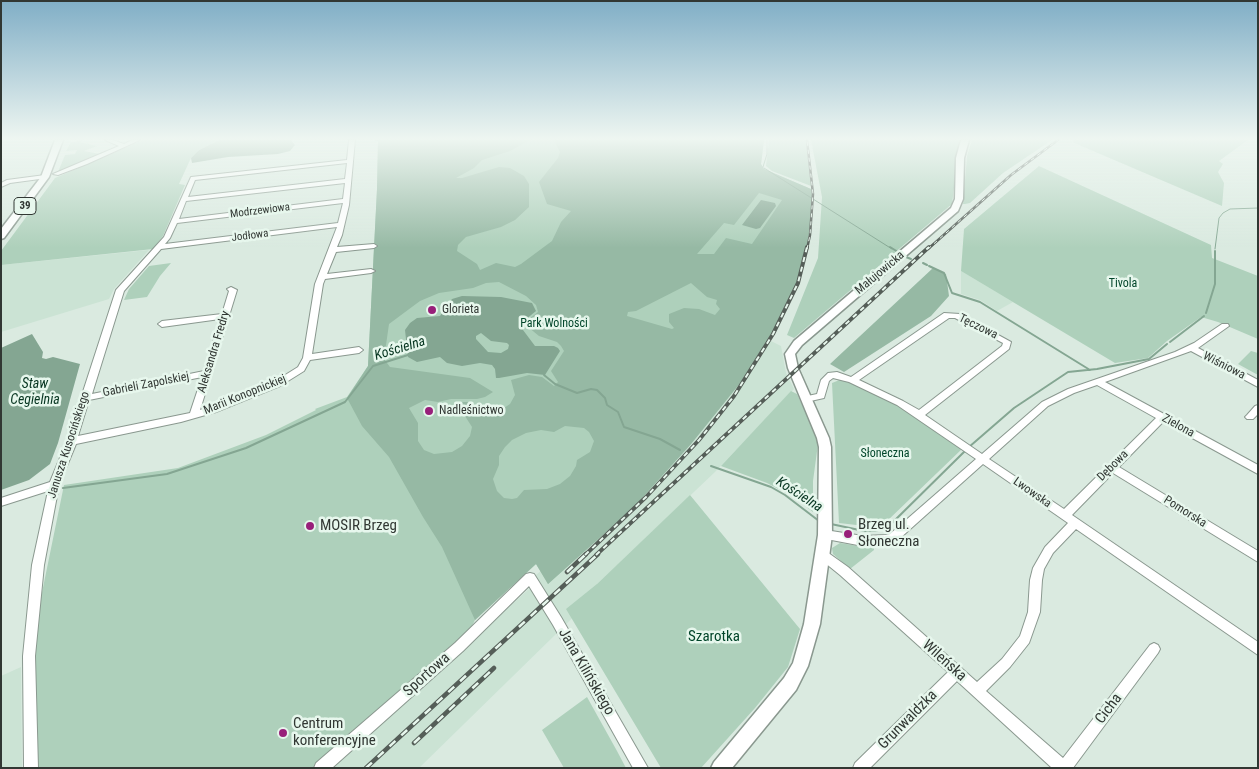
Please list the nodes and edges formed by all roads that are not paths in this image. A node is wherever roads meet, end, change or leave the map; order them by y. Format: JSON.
{"nodes":[{"id":1,"x":213,"y":176,"type":"edge"},
{"id":2,"x":348,"y":176,"type":"edge"},
{"id":3,"x":960,"y":176,"type":"edge"},
{"id":4,"x":44,"y":177,"type":"joint"},
{"id":5,"x":1,"y":178,"type":"edge"},
{"id":6,"x":348,"y":180,"type":"junction"},
{"id":7,"x":9,"y":181,"type":"junction"},
{"id":8,"x":1,"y":185,"type":"edge"},
{"id":9,"x":185,"y":199,"type":"junction"},
{"id":10,"x":346,"y":201,"type":"junction"},
{"id":11,"x":175,"y":221,"type":"junction"},
{"id":12,"x":341,"y":225,"type":"junction"},
{"id":13,"x":1,"y":236,"type":"edge"},
{"id":14,"x":159,"y":246,"type":"junction"},
{"id":15,"x":374,"y":246,"type":"dead end"},
{"id":16,"x":333,"y":250,"type":"junction"},
{"id":17,"x":372,"y":271,"type":"dead end"},
{"id":18,"x":321,"y":277,"type":"junction"},
{"id":19,"x":231,"y":289,"type":"dead end"},
{"id":20,"x":225,"y":316,"type":"junction"},
{"id":21,"x":162,"y":324,"type":"dead end"},
{"id":22,"x":1225,"y":326,"type":"dead end"},
{"id":23,"x":1194,"y":347,"type":"junction"},
{"id":24,"x":359,"y":350,"type":"dead end"},
{"id":25,"x":307,"y":358,"type":"junction"},
{"id":26,"x":207,"y":373,"type":"junction"},
{"id":27,"x":1258,"y":379,"type":"edge"},
{"id":28,"x":852,"y":380,"type":"junction"},
{"id":29,"x":1098,"y":382,"type":"junction"},
{"id":30,"x":1258,"y":384,"type":"edge"},
{"id":31,"x":85,"y":398,"type":"junction"},
{"id":32,"x":806,"y":399,"type":"junction"},
{"id":33,"x":1258,"y":408,"type":"edge"},
{"id":34,"x":920,"y":414,"type":"junction"},
{"id":35,"x":194,"y":415,"type":"junction"},
{"id":36,"x":1162,"y":417,"type":"junction"},
{"id":37,"x":1250,"y":417,"type":"dead end"},
{"id":38,"x":72,"y":441,"type":"junction"},
{"id":39,"x":982,"y":458,"type":"junction"},
{"id":40,"x":1112,"y":467,"type":"junction"},
{"id":41,"x":1258,"y":470,"type":"edge"},
{"id":42,"x":54,"y":485,"type":"junction"},
{"id":43,"x":1,"y":502,"type":"edge"},
{"id":44,"x":1064,"y":516,"type":"junction"},
{"id":45,"x":1075,"y":523,"type":"junction"},
{"id":46,"x":826,"y":527,"type":"junction"},
{"id":47,"x":823,"y":556,"type":"junction"},
{"id":48,"x":1258,"y":557,"type":"edge"},
{"id":49,"x":530,"y":578,"type":"joint"},
{"id":50,"x":1154,"y":649,"type":"dead end"},
{"id":51,"x":1258,"y":649,"type":"edge"},
{"id":52,"x":956,"y":673,"type":"junction"},
{"id":53,"x":977,"y":691,"type":"junction"},
{"id":54,"x":31,"y":768,"type":"edge"},
{"id":55,"x":321,"y":768,"type":"edge"},
{"id":56,"x":641,"y":768,"type":"edge"},
{"id":57,"x":720,"y":768,"type":"edge"},
{"id":58,"x":860,"y":768,"type":"edge"},
{"id":59,"x":1064,"y":768,"type":"edge"}],
"edges":[{"from":1,"to":9,"type":"street","name":"Janusza Kusocińskiego"},
{"from":2,"to":6,"type":"street"},
{"from":3,"to":32,"type":"street","name":"Małujowicka"},
{"from":4,"to":7,"type":"street"},
{"from":4,"to":13,"type":"main road","number":"39"},
{"from":5,"to":7,"type":"street"},
{"from":6,"to":9,"type":"street"},
{"from":6,"to":10,"type":"street"},
{"from":7,"to":8,"type":"street"},
{"from":9,"to":11,"type":"street","name":"Janusza Kusocińskiego"},
{"from":10,"to":11,"type":"street","name":"Modrzewiowa"},
{"from":10,"to":12,"type":"street"},
{"from":11,"to":14,"type":"street","name":"Janusza Kusocińskiego"},
{"from":12,"to":14,"type":"street","name":"Jodłowa"},
{"from":12,"to":16,"type":"street"},
{"from":14,"to":31,"type":"street","name":"Janusza Kusocińskiego"},
{"from":15,"to":16,"type":"street"},
{"from":16,"to":18,"type":"street"},
{"from":17,"to":18,"type":"street"},
{"from":18,"to":25,"type":"street"},
{"from":19,"to":20,"type":"street","name":"Aleksandra Fredry"},
{"from":20,"to":21,"type":"street"},
{"from":20,"to":26,"type":"street","name":"Aleksandra Fredry"},
{"from":22,"to":23,"type":"street"},
{"from":23,"to":27,"type":"street","name":"Wiśniowa"},
{"from":23,"to":29,"type":"street"},
{"from":23,"to":30,"type":"street","name":"Wiśniowa"},
{"from":24,"to":25,"type":"street"},
{"from":25,"to":35,"type":"street","name":"Marii Konopnickiej"},
{"from":26,"to":31,"type":"street","name":"Gabrieli Zapolskiej"},
{"from":26,"to":35,"type":"street","name":"Aleksandra Fredry"},
{"from":28,"to":32,"type":"street","name":"Lwowska"},
{"from":28,"to":34,"type":"street","name":"Lwowska"},
{"from":28,"to":34,"type":"street","name":"Tęczowa"},
{"from":29,"to":36,"type":"street","name":"Zielona"},
{"from":29,"to":39,"type":"street"},
{"from":31,"to":38,"type":"street","name":"Janusza Kusocińskiego"},
{"from":32,"to":46,"type":"street","name":"Małujowicka"},
{"from":33,"to":37,"type":"street"},
{"from":34,"to":39,"type":"street","name":"Lwowska"},
{"from":35,"to":38,"type":"street","name":"Marii Konopnickiej"},
{"from":36,"to":40,"type":"street","name":"Dębowa"},
{"from":36,"to":41,"type":"street","name":"Zielona"},
{"from":38,"to":42,"type":"street","name":"Janusza Kusocińskiego"},
{"from":39,"to":44,"type":"street","name":"Lwowska"},
{"from":39,"to":46,"type":"street"},
{"from":40,"to":44,"type":"street","name":"Dębowa"},
{"from":40,"to":48,"type":"street","name":"Pomorska"},
{"from":42,"to":43,"type":"street"},
{"from":42,"to":54,"type":"street","name":"Janusza Kusocińskiego"},
{"from":44,"to":45,"type":"street","name":"Lwowska"},
{"from":45,"to":51,"type":"street","name":"Lwowska"},
{"from":45,"to":53,"type":"street"},
{"from":46,"to":47,"type":"street","name":"Małujowicka"},
{"from":47,"to":52,"type":"street","name":"Wileńska"},
{"from":47,"to":57,"type":"street","name":"Małujowicka"},
{"from":49,"to":55,"type":"street","name":"Sportowa"},
{"from":49,"to":56,"type":"street","name":"Jana Kilińskiego"},
{"from":50,"to":59,"type":"street","name":"Cicha"},
{"from":52,"to":53,"type":"street","name":"Wileńska"},
{"from":52,"to":58,"type":"street","name":"Grunwaldzka"},
{"from":53,"to":59,"type":"street","name":"Wileńska"}]}
